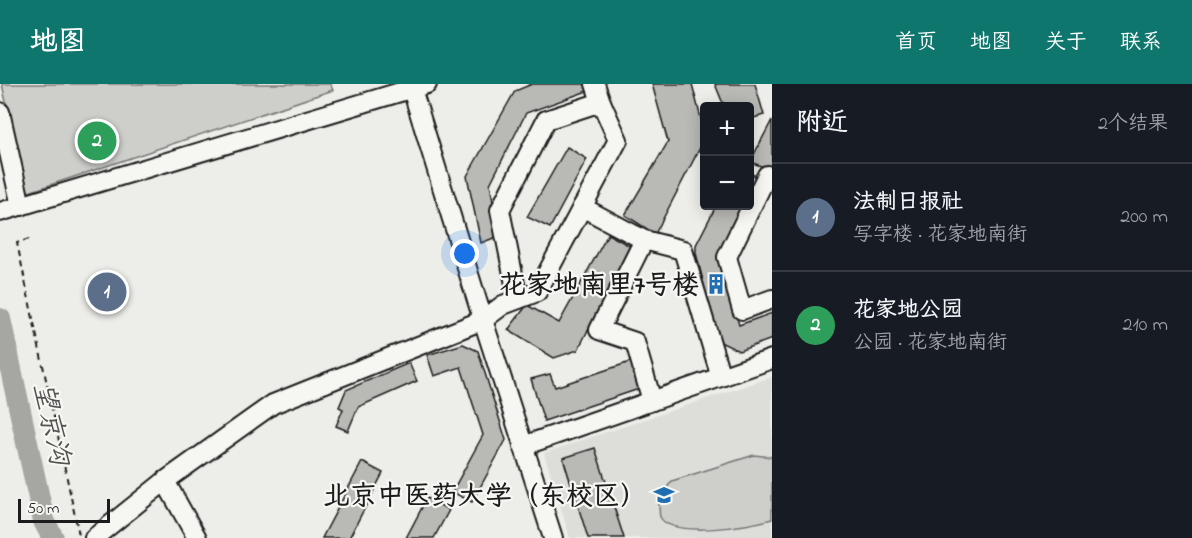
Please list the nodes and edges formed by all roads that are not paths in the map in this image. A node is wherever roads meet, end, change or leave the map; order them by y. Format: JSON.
{"nodes":[{"id":1,"x":595,"y":84,"type":"edge"},
{"id":2,"x":419,"y":86,"type":"edge"},
{"id":3,"x":601,"y":102,"type":"junction"},
{"id":4,"x":0,"y":112,"type":"edge"},
{"id":5,"x":767,"y":176,"type":"dead end"},
{"id":6,"x":20,"y":206,"type":"junction"},
{"id":7,"x":582,"y":207,"type":"junction"},
{"id":8,"x":0,"y":212,"type":"edge"},
{"id":9,"x":644,"y":240,"type":"junction"},
{"id":10,"x":518,"y":299,"type":"junction"},
{"id":11,"x":772,"y":299,"type":"edge"},
{"id":12,"x":483,"y":320,"type":"junction"},
{"id":13,"x":772,"y":359,"type":"edge"},
{"id":14,"x":721,"y":377,"type":"junction"},
{"id":15,"x":652,"y":401,"type":"junction"},
{"id":16,"x":523,"y":446,"type":"junction"},
{"id":17,"x":165,"y":481,"type":"junction"},
{"id":18,"x":90,"y":535,"type":"edge"},
{"id":19,"x":197,"y":538,"type":"edge"},
{"id":20,"x":553,"y":538,"type":"edge"}],
"edges":[{"from":1,"to":3,"type":"street"},
{"from":2,"to":6,"type":"street"},
{"from":2,"to":12,"type":"street"},
{"from":3,"to":7,"type":"street"},
{"from":3,"to":10,"type":"street"},
{"from":4,"to":6,"type":"street"},
{"from":5,"to":11,"type":"street"},
{"from":6,"to":8,"type":"street"},
{"from":7,"to":9,"type":"street"},
{"from":7,"to":10,"type":"street"},
{"from":9,"to":14,"type":"street"},
{"from":9,"to":15,"type":"street"},
{"from":10,"to":12,"type":"street"},
{"from":12,"to":16,"type":"street"},
{"from":12,"to":17,"type":"street"},
{"from":13,"to":14,"type":"street"},
{"from":14,"to":15,"type":"street"},
{"from":15,"to":16,"type":"street"},
{"from":16,"to":20,"type":"street"},
{"from":17,"to":18,"type":"street"},
{"from":17,"to":19,"type":"street"}]}
